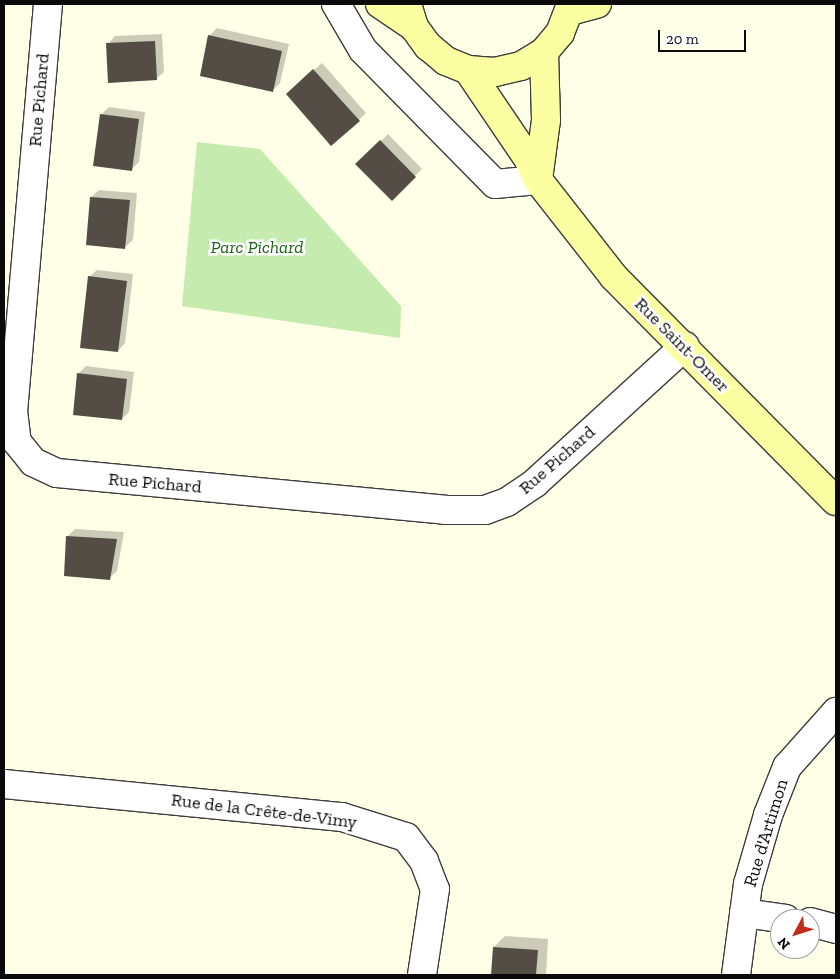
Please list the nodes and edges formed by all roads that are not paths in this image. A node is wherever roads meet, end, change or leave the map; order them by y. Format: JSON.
{"nodes":[{"id":1,"x":48,"y":4,"type":"edge"},
{"id":2,"x":336,"y":4,"type":"edge"},
{"id":3,"x":380,"y":4,"type":"edge"},
{"id":4,"x":597,"y":4,"type":"edge"},
{"id":5,"x":571,"y":7,"type":"edge"},
{"id":6,"x":411,"y":15,"type":"edge"},
{"id":7,"x":544,"y":52,"type":"junction"},
{"id":8,"x":468,"y":70,"type":"junction"},
{"id":9,"x":538,"y":180,"type":"junction"},
{"id":10,"x":685,"y":346,"type":"junction"},
{"id":11,"x":836,"y":501,"type":"edge"},
{"id":12,"x":836,"y":712,"type":"edge"},
{"id":13,"x":4,"y":784,"type":"edge"},
{"id":14,"x":744,"y":913,"type":"junction"},
{"id":15,"x":770,"y":917,"type":"edge"},
{"id":16,"x":820,"y":925,"type":"edge"},
{"id":17,"x":836,"y":929,"type":"edge"},
{"id":18,"x":422,"y":975,"type":"edge"},
{"id":19,"x":736,"y":975,"type":"edge"}],
"edges":[{"from":1,"to":10,"type":"street","name":"Rue Pichard"},
{"from":2,"to":9,"type":"street"},
{"from":3,"to":6,"type":"street"},
{"from":4,"to":5,"type":"street"},
{"from":5,"to":7,"type":"street"},
{"from":6,"to":8,"type":"street"},
{"from":7,"to":8,"type":"street"},
{"from":7,"to":9,"type":"street"},
{"from":8,"to":9,"type":"street","name":"Rue Saint-Omer"},
{"from":9,"to":10,"type":"street","name":"Rue Saint-Omer"},
{"from":10,"to":11,"type":"street","name":"Rue Saint-Omer"},
{"from":12,"to":14,"type":"street","name":"Rue d'Artimon"},
{"from":13,"to":18,"type":"street","name":"Rue de la Crête-de-Vimy"},
{"from":14,"to":15,"type":"street","name":"Rue d'Artimon"},
{"from":14,"to":19,"type":"street","name":"Rue d'Artimon"},
{"from":16,"to":17,"type":"street"}]}
